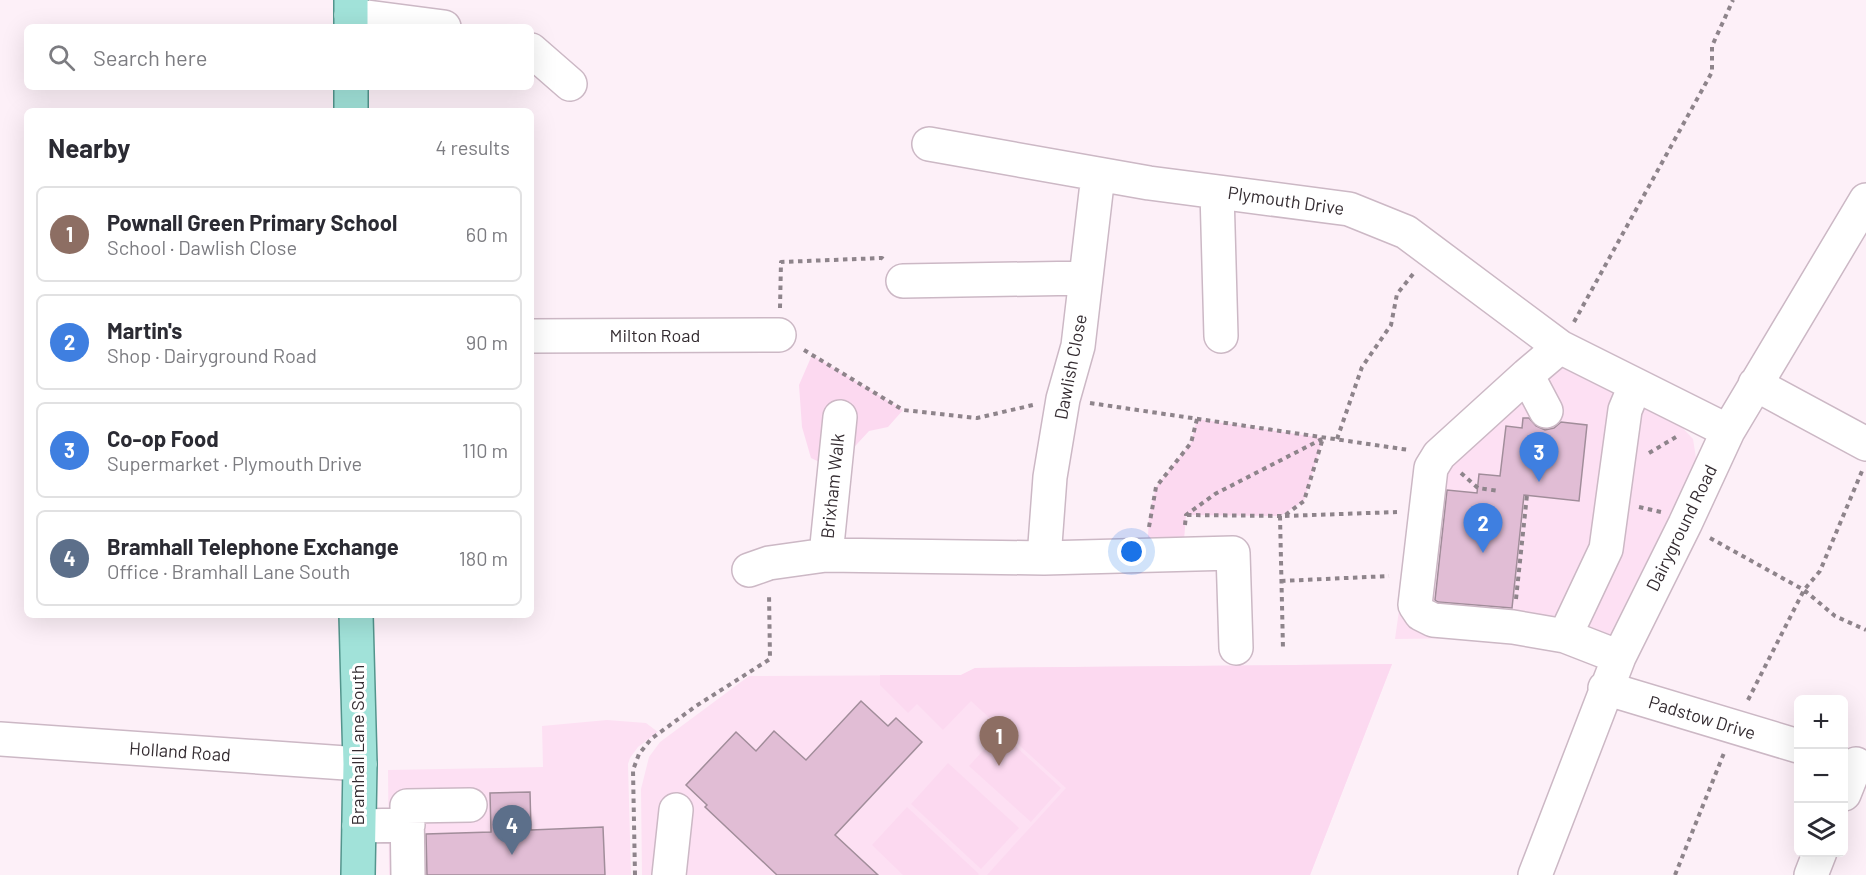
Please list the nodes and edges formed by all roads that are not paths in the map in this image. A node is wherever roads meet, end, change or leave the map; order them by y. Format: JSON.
{"nodes":[{"id":1,"x":351,"y":14,"type":"edge"},
{"id":2,"x":423,"y":24,"type":"edge"},
{"id":3,"x":534,"y":53,"type":"edge"},
{"id":4,"x":570,"y":84,"type":"dead end"},
{"id":5,"x":351,"y":90,"type":"edge"},
{"id":6,"x":351,"y":108,"type":"edge"},
{"id":7,"x":929,"y":144,"type":"dead end"},
{"id":8,"x":1098,"y":175,"type":"junction"},
{"id":9,"x":1217,"y":192,"type":"junction"},
{"id":10,"x":1866,"y":200,"type":"edge"},
{"id":11,"x":1086,"y":278,"type":"junction"},
{"id":12,"x":903,"y":280,"type":"road end"},
{"id":13,"x":779,"y":335,"type":"road end"},
{"id":14,"x":534,"y":336,"type":"edge"},
{"id":15,"x":1221,"y":336,"type":"dead end"},
{"id":16,"x":1560,"y":347,"type":"junction"},
{"id":17,"x":1527,"y":375,"type":"junction"},
{"id":18,"x":1755,"y":384,"type":"junction"},
{"id":19,"x":1635,"y":386,"type":"junction"},
{"id":20,"x":1546,"y":411,"type":"dead end"},
{"id":21,"x":840,"y":417,"type":"dead end"},
{"id":22,"x":1717,"y":425,"type":"junction"},
{"id":23,"x":1866,"y":444,"type":"edge"},
{"id":24,"x":826,"y":555,"type":"junction"},
{"id":25,"x":1044,"y":558,"type":"junction"},
{"id":26,"x":759,"y":566,"type":"road end"},
{"id":27,"x":356,"y":618,"type":"edge"},
{"id":28,"x":1565,"y":636,"type":"junction"},
{"id":29,"x":1236,"y":648,"type":"dead end"},
{"id":30,"x":1618,"y":657,"type":"junction"},
{"id":31,"x":1605,"y":688,"type":"junction"},
{"id":32,"x":0,"y":739,"type":"edge"},
{"id":33,"x":1794,"y":745,"type":"edge"},
{"id":34,"x":1855,"y":763,"type":"edge"},
{"id":35,"x":360,"y":764,"type":"junction"},
{"id":36,"x":1848,"y":783,"type":"edge"},
{"id":37,"x":470,"y":805,"type":"dead end"},
{"id":38,"x":676,"y":810,"type":"dead end"},
{"id":39,"x":408,"y":825,"type":"junction"},
{"id":40,"x":359,"y":826,"type":"junction"},
{"id":41,"x":1818,"y":857,"type":"edge"},
{"id":42,"x":358,"y":875,"type":"edge"},
{"id":43,"x":408,"y":875,"type":"edge"},
{"id":44,"x":669,"y":875,"type":"edge"},
{"id":45,"x":1535,"y":875,"type":"edge"},
{"id":46,"x":1811,"y":875,"type":"edge"}],
"edges":[{"from":1,"to":2,"type":"street"},
{"from":3,"to":4,"type":"street"},
{"from":5,"to":6,"type":"main road"},
{"from":7,"to":8,"type":"street","name":"Plymouth Drive"},
{"from":8,"to":9,"type":"street","name":"Plymouth Drive"},
{"from":8,"to":11,"type":"street","name":"Dawlish Close"},
{"from":9,"to":15,"type":"street"},
{"from":9,"to":16,"type":"street","name":"Plymouth Drive"},
{"from":10,"to":18,"type":"street","name":"Dairyground Road"},
{"from":11,"to":12,"type":"street"},
{"from":11,"to":25,"type":"street","name":"Dawlish Close"},
{"from":13,"to":14,"type":"street","name":"Milton Road"},
{"from":16,"to":17,"type":"street"},
{"from":16,"to":19,"type":"street","name":"Plymouth Drive"},
{"from":17,"to":20,"type":"street"},
{"from":17,"to":28,"type":"street"},
{"from":18,"to":22,"type":"street","name":"Dairyground Road"},
{"from":18,"to":23,"type":"street"},
{"from":19,"to":22,"type":"street","name":"Plymouth Drive"},
{"from":19,"to":28,"type":"street"},
{"from":21,"to":24,"type":"street","name":"Brixham Walk"},
{"from":22,"to":30,"type":"street","name":"Dairyground Road"},
{"from":24,"to":25,"type":"street"},
{"from":24,"to":26,"type":"street"},
{"from":25,"to":29,"type":"street"},
{"from":27,"to":35,"type":"main road","name":"Bramhall Lane South"},
{"from":28,"to":30,"type":"street"},
{"from":30,"to":31,"type":"street","name":"Dairyground Road"},
{"from":31,"to":33,"type":"street","name":"Padstow Drive"},
{"from":31,"to":45,"type":"street","name":"Dairyground Road"},
{"from":32,"to":35,"type":"street","name":"Holland Road"},
{"from":34,"to":36,"type":"street"},
{"from":35,"to":40,"type":"main road","name":"Bramhall Lane South"},
{"from":37,"to":39,"type":"street"},
{"from":38,"to":44,"type":"street"},
{"from":39,"to":40,"type":"street"},
{"from":39,"to":43,"type":"street"},
{"from":40,"to":42,"type":"main road","name":"Bramhall Lane South"},
{"from":41,"to":46,"type":"street"}]}
